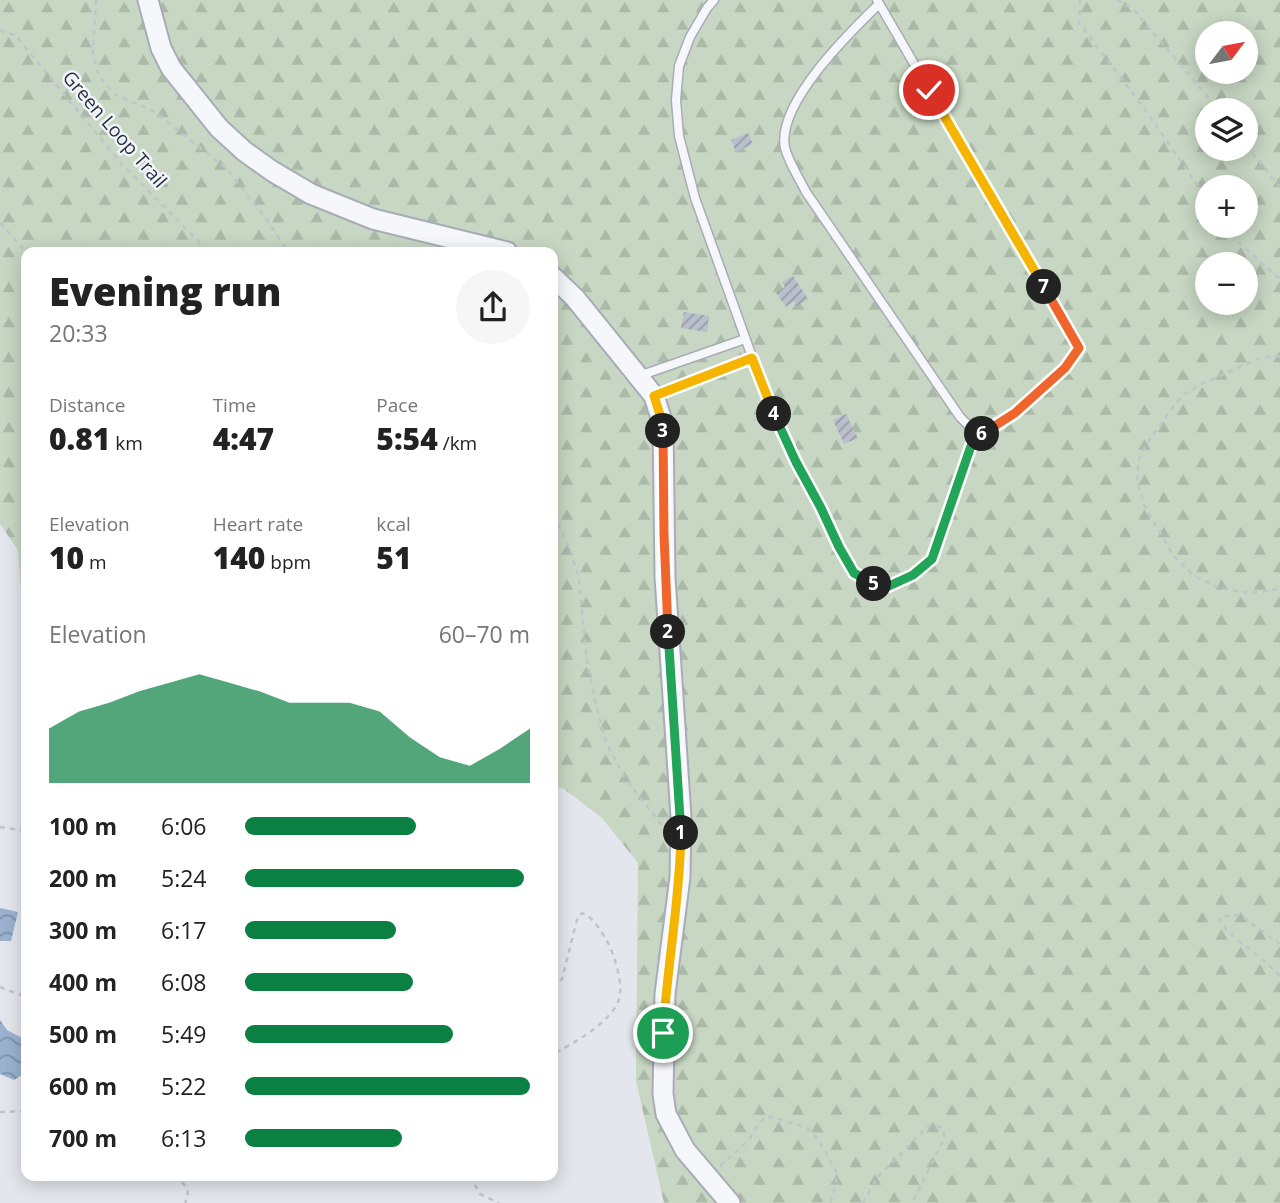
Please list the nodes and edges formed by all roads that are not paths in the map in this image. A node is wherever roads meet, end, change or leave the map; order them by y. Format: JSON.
{"nodes":[{"id":1,"x":148,"y":0,"type":"edge"},
{"id":2,"x":714,"y":0,"type":"edge"},
{"id":3,"x":878,"y":2,"type":"edge"},
{"id":4,"x":487,"y":247,"type":"edge"},
{"id":5,"x":558,"y":282,"type":"edge"},
{"id":6,"x":745,"y":339,"type":"junction"},
{"id":7,"x":752,"y":358,"type":"junction"},
{"id":8,"x":639,"y":376,"type":"junction"},
{"id":9,"x":654,"y":396,"type":"junction"},
{"id":10,"x":980,"y":437,"type":"junction"},
{"id":11,"x":730,"y":1203,"type":"edge"}],
"edges":[{"from":1,"to":4,"type":"street"},
{"from":2,"to":6,"type":"lane"},
{"from":3,"to":10,"type":"lane"},
{"from":3,"to":10,"type":"lane"},
{"from":5,"to":8,"type":"street"},
{"from":6,"to":7,"type":"lane"},
{"from":6,"to":8,"type":"lane"},
{"from":7,"to":9,"type":"lane"},
{"from":7,"to":10,"type":"lane"},
{"from":8,"to":9,"type":"street"},
{"from":9,"to":11,"type":"street"}]}
